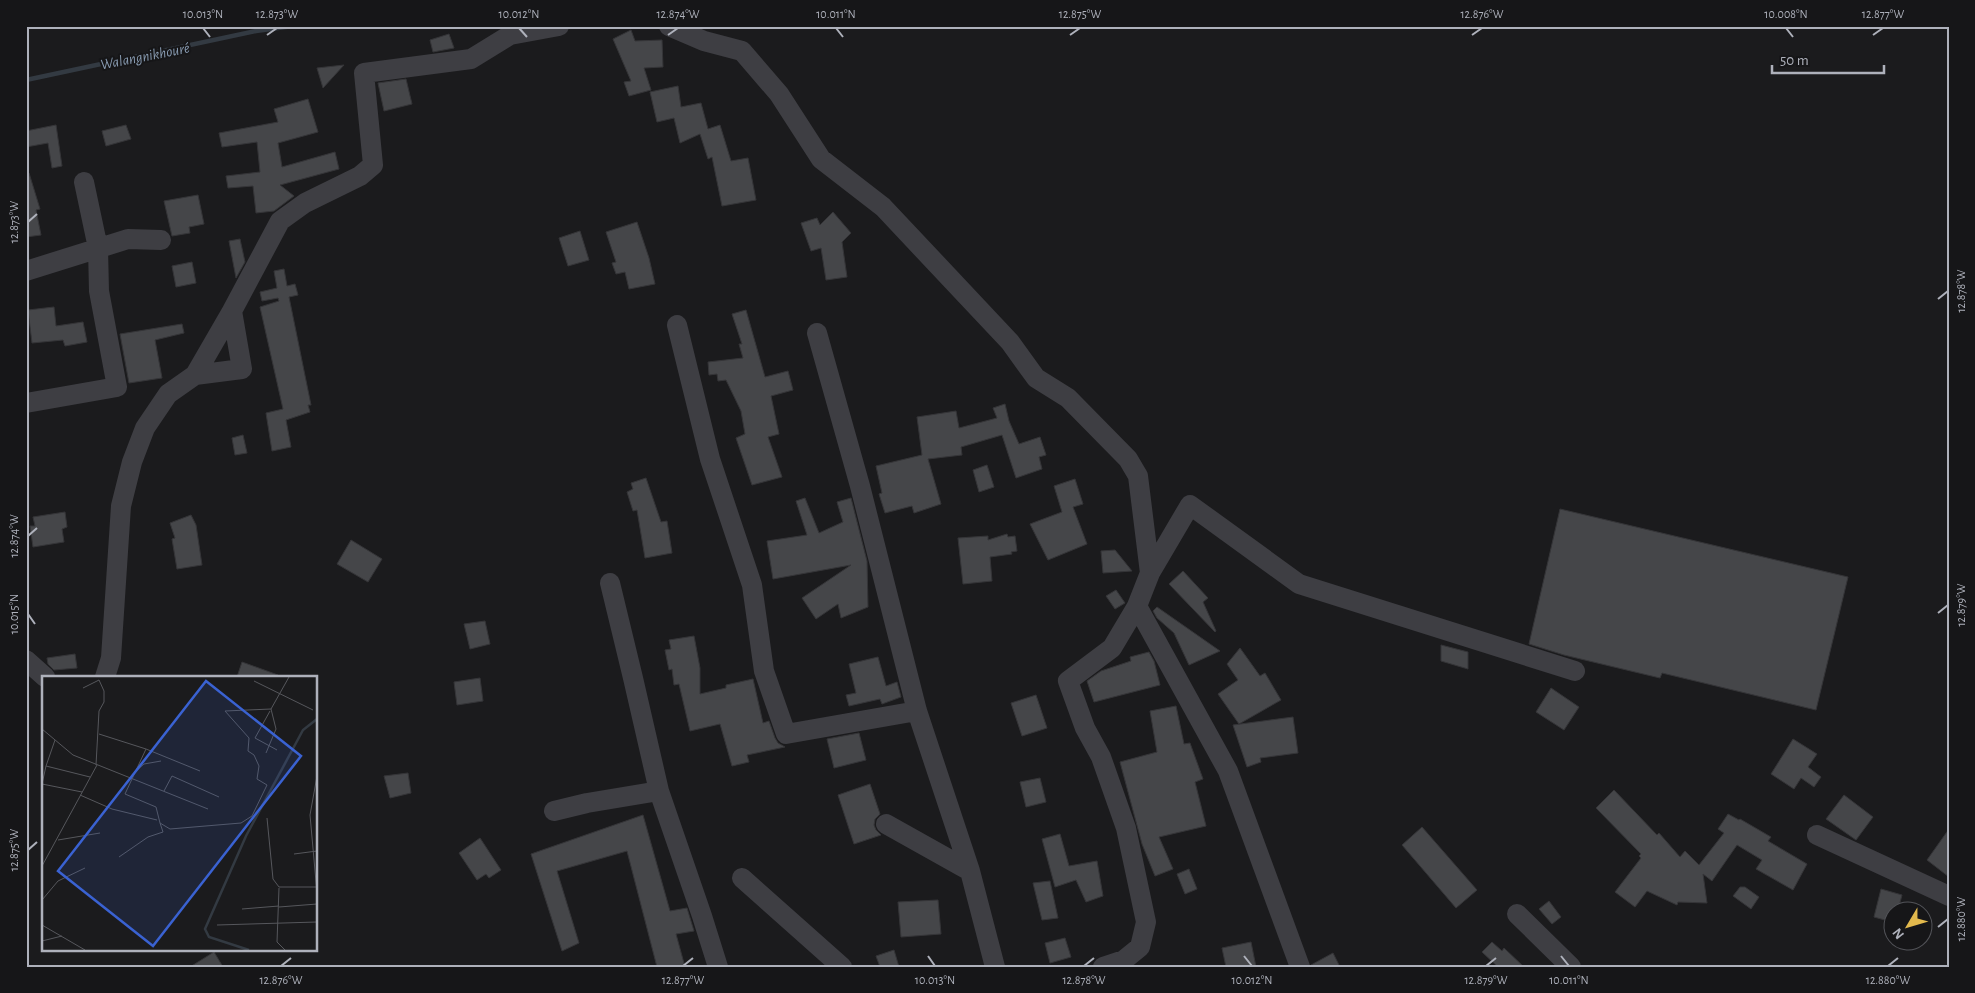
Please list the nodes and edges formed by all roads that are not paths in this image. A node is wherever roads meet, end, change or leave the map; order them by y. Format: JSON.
{"nodes":[{"id":1,"x":559,"y":26,"type":"edge"},
{"id":2,"x":669,"y":26,"type":"edge"},
{"id":3,"x":84,"y":182,"type":"dead end"},
{"id":4,"x":161,"y":240,"type":"dead end"},
{"id":5,"x":98,"y":248,"type":"junction"},
{"id":6,"x":26,"y":271,"type":"edge"},
{"id":7,"x":232,"y":311,"type":"junction"},
{"id":8,"x":677,"y":325,"type":"dead end"},
{"id":9,"x":816,"y":333,"type":"dead end"},
{"id":10,"x":195,"y":374,"type":"junction"},
{"id":11,"x":26,"y":403,"type":"edge"},
{"id":12,"x":1150,"y":574,"type":"junction"},
{"id":13,"x":610,"y":583,"type":"dead end"},
{"id":14,"x":1137,"y":606,"type":"junction"},
{"id":15,"x":26,"y":660,"type":"edge"},
{"id":16,"x":1575,"y":671,"type":"dead end"},
{"id":17,"x":44,"y":676,"type":"edge"},
{"id":18,"x":105,"y":676,"type":"edge"},
{"id":19,"x":918,"y":711,"type":"junction"},
{"id":20,"x":659,"y":792,"type":"junction"},
{"id":21,"x":554,"y":810,"type":"dead end"},
{"id":22,"x":886,"y":824,"type":"dead end"},
{"id":23,"x":1817,"y":835,"type":"dead end"},
{"id":24,"x":970,"y":871,"type":"junction"},
{"id":25,"x":742,"y":878,"type":"dead end"},
{"id":26,"x":1949,"y":896,"type":"edge"},
{"id":27,"x":1517,"y":914,"type":"dead end"},
{"id":28,"x":718,"y":967,"type":"edge"},
{"id":29,"x":842,"y":967,"type":"edge"},
{"id":30,"x":995,"y":967,"type":"edge"},
{"id":31,"x":1103,"y":967,"type":"edge"},
{"id":32,"x":1300,"y":967,"type":"edge"},
{"id":33,"x":1571,"y":967,"type":"edge"}],
"edges":[{"from":1,"to":7,"type":"street"},
{"from":2,"to":12,"type":"street"},
{"from":3,"to":5,"type":"street"},
{"from":4,"to":5,"type":"street"},
{"from":5,"to":6,"type":"street"},
{"from":5,"to":11,"type":"street"},
{"from":7,"to":10,"type":"street"},
{"from":7,"to":10,"type":"street"},
{"from":8,"to":19,"type":"street"},
{"from":9,"to":19,"type":"street"},
{"from":10,"to":18,"type":"street"},
{"from":12,"to":14,"type":"street"},
{"from":12,"to":16,"type":"street"},
{"from":13,"to":20,"type":"street"},
{"from":14,"to":31,"type":"street"},
{"from":14,"to":32,"type":"street"},
{"from":15,"to":17,"type":"street"},
{"from":19,"to":24,"type":"street"},
{"from":20,"to":21,"type":"street"},
{"from":20,"to":28,"type":"street"},
{"from":22,"to":24,"type":"street"},
{"from":23,"to":26,"type":"street"},
{"from":24,"to":30,"type":"street"},
{"from":25,"to":29,"type":"street"},
{"from":27,"to":33,"type":"street"}]}
